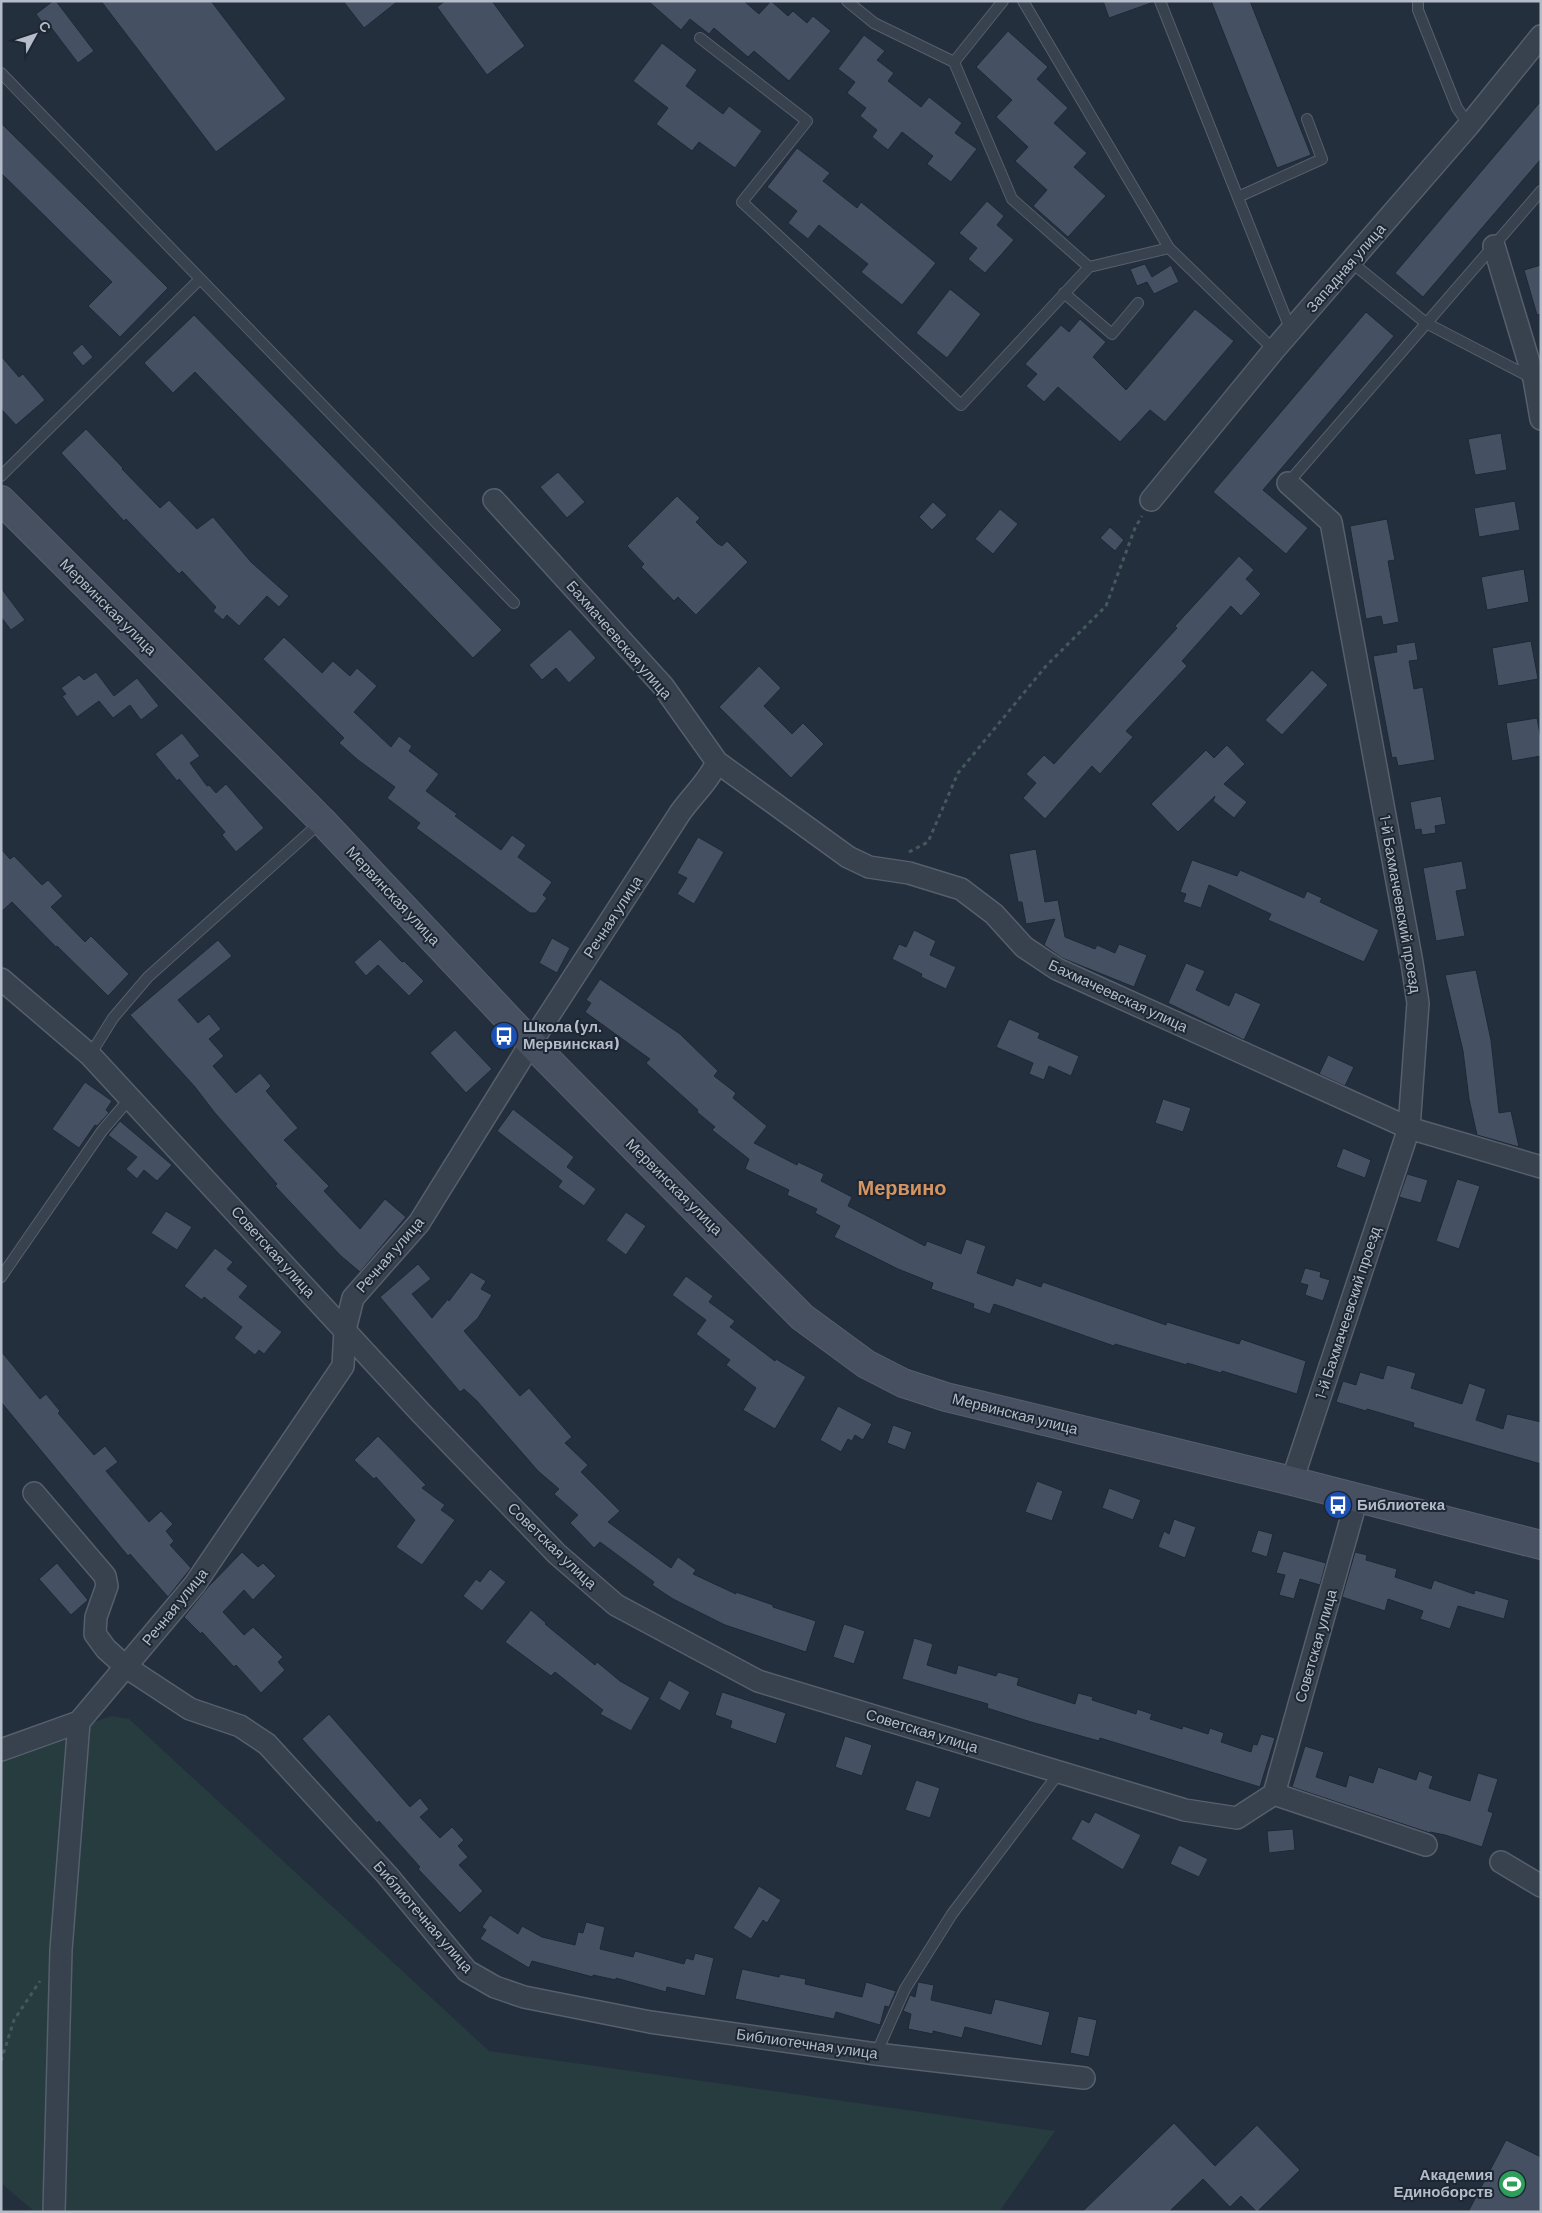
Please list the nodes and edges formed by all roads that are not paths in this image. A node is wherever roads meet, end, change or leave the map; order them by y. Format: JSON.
{"nodes":[{"id":1,"x":848,"y":1,"type":"edge"},
{"id":2,"x":1003,"y":1,"type":"edge"},
{"id":3,"x":1023,"y":1,"type":"edge"},
{"id":4,"x":1160,"y":1,"type":"edge"},
{"id":5,"x":1418,"y":1,"type":"edge"},
{"id":6,"x":1541,"y":36,"type":"edge"},
{"id":7,"x":700,"y":38,"type":"dead end"},
{"id":8,"x":954,"y":62,"type":"junction"},
{"id":9,"x":1,"y":74,"type":"edge"},
{"id":10,"x":1307,"y":120,"type":"dead end"},
{"id":11,"x":1469,"y":125,"type":"junction"},
{"id":12,"x":1541,"y":191,"type":"edge"},
{"id":13,"x":1238,"y":197,"type":"junction"},
{"id":14,"x":1494,"y":246,"type":"junction"},
{"id":15,"x":1169,"y":248,"type":"junction"},
{"id":16,"x":1351,"y":262,"type":"junction"},
{"id":17,"x":1089,"y":267,"type":"junction"},
{"id":18,"x":200,"y":279,"type":"junction"},
{"id":19,"x":1064,"y":293,"type":"junction"},
{"id":20,"x":1138,"y":303,"type":"dead end"},
{"id":21,"x":1426,"y":322,"type":"junction"},
{"id":22,"x":1291,"y":331,"type":"junction"},
{"id":23,"x":1274,"y":350,"type":"junction"},
{"id":24,"x":1534,"y":378,"type":"junction"},
{"id":25,"x":1541,"y":419,"type":"edge"},
{"id":26,"x":1,"y":476,"type":"edge"},
{"id":27,"x":1288,"y":483,"type":"joint"},
{"id":28,"x":1,"y":500,"type":"edge"},
{"id":29,"x":494,"y":500,"type":"dead end"},
{"id":30,"x":1151,"y":500,"type":"road end"},
{"id":31,"x":514,"y":603,"type":"dead end"},
{"id":32,"x":717,"y":762,"type":"junction"},
{"id":33,"x":322,"y":821,"type":"junction"},
{"id":34,"x":1,"y":979,"type":"edge"},
{"id":35,"x":531,"y":1044,"type":"junction"},
{"id":36,"x":90,"y":1054,"type":"junction"},
{"id":37,"x":131,"y":1097,"type":"junction"},
{"id":38,"x":1408,"y":1128,"type":"junction"},
{"id":39,"x":1541,"y":1167,"type":"edge"},
{"id":40,"x":1,"y":1277,"type":"edge"},
{"id":41,"x":345,"y":1330,"type":"junction"},
{"id":42,"x":1292,"y":1481,"type":"junction"},
{"id":43,"x":34,"y":1493,"type":"dead end"},
{"id":44,"x":1357,"y":1498,"type":"junction"},
{"id":45,"x":1541,"y":1545,"type":"edge"},
{"id":46,"x":126,"y":1667,"type":"junction"},
{"id":47,"x":79,"y":1722,"type":"junction"},
{"id":48,"x":1,"y":1750,"type":"edge"},
{"id":49,"x":1059,"y":1773,"type":"junction"},
{"id":50,"x":1274,"y":1794,"type":"junction"},
{"id":51,"x":1426,"y":1845,"type":"dead end"},
{"id":52,"x":1501,"y":1862,"type":"dead end"},
{"id":53,"x":1541,"y":1886,"type":"edge"},
{"id":54,"x":876,"y":2054,"type":"junction"},
{"id":55,"x":1084,"y":2078,"type":"dead end"},
{"id":56,"x":54,"y":2212,"type":"edge"}],
"edges":[{"from":1,"to":8,"type":"lane"},
{"from":2,"to":8,"type":"lane"},
{"from":3,"to":15,"type":"lane"},
{"from":4,"to":13,"type":"lane"},
{"from":5,"to":11,"type":"lane"},
{"from":6,"to":11,"type":"street","name":"Западная улица"},
{"from":7,"to":19,"type":"lane"},
{"from":8,"to":17,"type":"lane"},
{"from":9,"to":18,"type":"lane"},
{"from":10,"to":13,"type":"lane"},
{"from":11,"to":16,"type":"street","name":"Западная улица"},
{"from":12,"to":14,"type":"lane"},
{"from":13,"to":22,"type":"lane"},
{"from":14,"to":21,"type":"lane"},
{"from":14,"to":24,"type":"street"},
{"from":15,"to":17,"type":"lane"},
{"from":15,"to":23,"type":"lane"},
{"from":16,"to":21,"type":"lane"},
{"from":16,"to":22,"type":"street","name":"Западная улица"},
{"from":17,"to":19,"type":"lane"},
{"from":18,"to":26,"type":"lane"},
{"from":18,"to":31,"type":"lane"},
{"from":19,"to":20,"type":"lane"},
{"from":21,"to":24,"type":"lane"},
{"from":21,"to":27,"type":"lane"},
{"from":22,"to":23,"type":"street","name":"Западная улица"},
{"from":23,"to":30,"type":"street","name":"Западная улица"},
{"from":24,"to":25,"type":"street"},
{"from":27,"to":38,"type":"street","name":"1-й Бахмачеевский проезд"},
{"from":28,"to":33,"type":"street","name":"Мервинская улица"},
{"from":29,"to":32,"type":"street","name":"Бахмачеевская улица"},
{"from":32,"to":35,"type":"street","name":"Речная улица"},
{"from":32,"to":38,"type":"street","name":"Бахмачеевская улица"},
{"from":33,"to":35,"type":"street","name":"Мервинская улица"},
{"from":33,"to":36,"type":"lane"},
{"from":34,"to":36,"type":"street","name":"Советская улица"},
{"from":35,"to":41,"type":"street","name":"Речная улица"},
{"from":35,"to":42,"type":"street","name":"Мервинская улица"},
{"from":36,"to":37,"type":"street","name":"Советская улица"},
{"from":37,"to":40,"type":"lane"},
{"from":37,"to":41,"type":"street","name":"Советская улица"},
{"from":38,"to":39,"type":"street","name":"Бахмачеевская улица"},
{"from":38,"to":42,"type":"street","name":"1-й Бахмачеевский проезд"},
{"from":41,"to":46,"type":"street","name":"Речная улица"},
{"from":41,"to":49,"type":"street","name":"Советская улица"},
{"from":42,"to":44,"type":"street","name":"Мервинская улица"},
{"from":43,"to":46,"type":"street","name":"Библиотечная улица"},
{"from":44,"to":45,"type":"street","name":"Мервинская улица"},
{"from":44,"to":50,"type":"street","name":"Советская улица"},
{"from":46,"to":47,"type":"street","name":"Речная улица"},
{"from":46,"to":54,"type":"street","name":"Библиотечная улица"},
{"from":47,"to":48,"type":"street","name":"Речная улица"},
{"from":47,"to":56,"type":"street"},
{"from":49,"to":50,"type":"street","name":"Советская улица"},
{"from":49,"to":54,"type":"lane"},
{"from":50,"to":51,"type":"street"},
{"from":52,"to":53,"type":"street"},
{"from":54,"to":55,"type":"street","name":"Библиотечная улица"}]}
